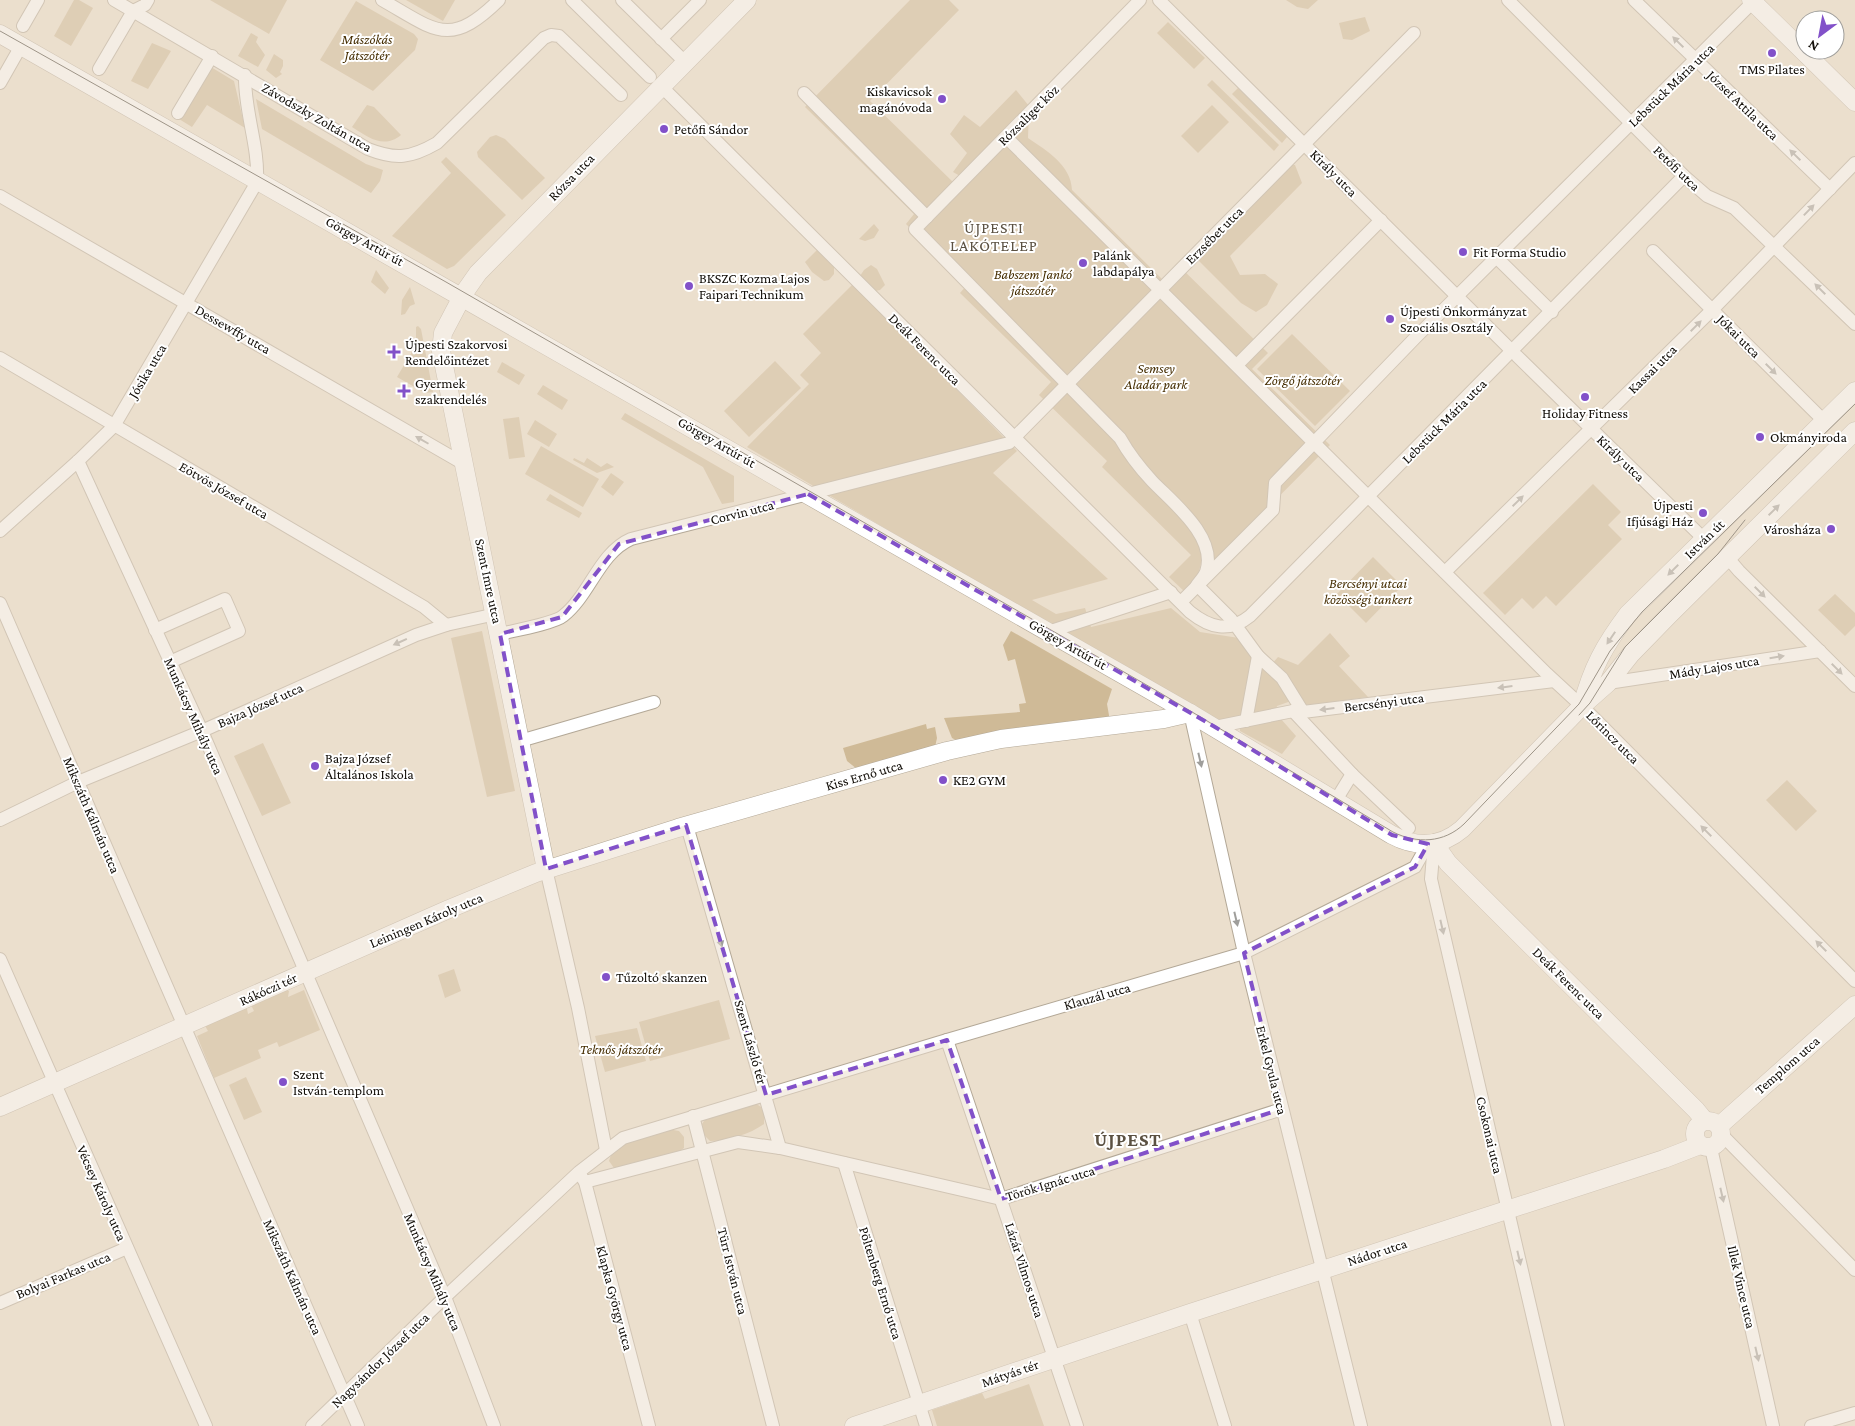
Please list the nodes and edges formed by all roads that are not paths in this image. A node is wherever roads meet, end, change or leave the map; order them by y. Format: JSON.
{"nodes":[{"id":1,"x":38,"y":0,"type":"edge"},
{"id":2,"x":114,"y":0,"type":"edge"},
{"id":3,"x":148,"y":0,"type":"edge"},
{"id":4,"x":382,"y":0,"type":"edge"},
{"id":5,"x":499,"y":0,"type":"edge"},
{"id":6,"x":572,"y":0,"type":"edge"},
{"id":7,"x":622,"y":0,"type":"edge"},
{"id":8,"x":700,"y":0,"type":"edge"},
{"id":9,"x":746,"y":0,"type":"edge"},
{"id":10,"x":1140,"y":0,"type":"edge"},
{"id":11,"x":1159,"y":0,"type":"edge"},
{"id":12,"x":1508,"y":0,"type":"edge"},
{"id":13,"x":1634,"y":0,"type":"edge"},
{"id":14,"x":1753,"y":1,"type":"edge"},
{"id":15,"x":133,"y":11,"type":"junction"},
{"id":16,"x":23,"y":26,"type":"dead end"},
{"id":17,"x":1414,"y":33,"type":"dead end"},
{"id":18,"x":0,"y":34,"type":"edge"},
{"id":19,"x":661,"y":39,"type":"junction"},
{"id":20,"x":22,"y":46,"type":"junction"},
{"id":21,"x":212,"y":56,"type":"junction"},
{"id":22,"x":1697,"y":60,"type":"junction"},
{"id":23,"x":685,"y":62,"type":"junction"},
{"id":24,"x":99,"y":69,"type":"dead end"},
{"id":25,"x":245,"y":76,"type":"junction"},
{"id":26,"x":656,"y":82,"type":"junction"},
{"id":27,"x":0,"y":83,"type":"edge"},
{"id":28,"x":804,"y":93,"type":"dead end"},
{"id":29,"x":621,"y":94,"type":"dead end"},
{"id":30,"x":1855,"y":102,"type":"edge"},
{"id":31,"x":178,"y":113,"type":"dead end"},
{"id":32,"x":1631,"y":123,"type":"junction"},
{"id":33,"x":1006,"y":137,"type":"junction"},
{"id":34,"x":1305,"y":145,"type":"junction"},
{"id":35,"x":1855,"y":163,"type":"edge"},
{"id":36,"x":1684,"y":176,"type":"junction"},
{"id":37,"x":257,"y":182,"type":"junction"},
{"id":38,"x":1830,"y":189,"type":"junction"},
{"id":39,"x":0,"y":196,"type":"edge"},
{"id":40,"x":927,"y":217,"type":"junction"},
{"id":41,"x":1381,"y":220,"type":"junction"},
{"id":42,"x":1775,"y":245,"type":"junction"},
{"id":43,"x":1653,"y":251,"type":"dead end"},
{"id":44,"x":1497,"y":258,"type":"junction"},
{"id":45,"x":1160,"y":289,"type":"junction"},
{"id":46,"x":462,"y":296,"type":"junction"},
{"id":47,"x":1458,"y":297,"type":"junction"},
{"id":48,"x":187,"y":303,"type":"junction"},
{"id":49,"x":1712,"y":310,"type":"junction"},
{"id":50,"x":1552,"y":312,"type":"junction"},
{"id":51,"x":1855,"y":324,"type":"edge"},
{"id":52,"x":0,"y":358,"type":"edge"},
{"id":53,"x":1237,"y":364,"type":"junction"},
{"id":54,"x":1068,"y":384,"type":"junction"},
{"id":55,"x":1855,"y":391,"type":"edge"},
{"id":56,"x":1824,"y":421,"type":"junction"},
{"id":57,"x":114,"y":426,"type":"junction"},
{"id":58,"x":1592,"y":429,"type":"junction"},
{"id":59,"x":1855,"y":431,"type":"edge"},
{"id":60,"x":1015,"y":438,"type":"junction"},
{"id":61,"x":1316,"y":442,"type":"junction"},
{"id":62,"x":78,"y":461,"type":"junction"},
{"id":63,"x":464,"y":464,"type":"junction"},
{"id":64,"x":808,"y":494,"type":"junction"},
{"id":65,"x":1370,"y":496,"type":"junction"},
{"id":66,"x":0,"y":531,"type":"edge"},
{"id":67,"x":1704,"y":539,"type":"junction"},
{"id":68,"x":1727,"y":557,"type":"junction"},
{"id":69,"x":1445,"y":572,"type":"junction"},
{"id":70,"x":1197,"y":585,"type":"junction"},
{"id":71,"x":1171,"y":592,"type":"junction"},
{"id":72,"x":1181,"y":602,"type":"junction"},
{"id":73,"x":0,"y":603,"type":"edge"},
{"id":74,"x":496,"y":614,"type":"junction"},
{"id":75,"x":446,"y":625,"type":"junction"},
{"id":76,"x":1236,"y":625,"type":"junction"},
{"id":77,"x":155,"y":630,"type":"junction"},
{"id":78,"x":1048,"y":632,"type":"junction"},
{"id":79,"x":500,"y":634,"type":"junction"},
{"id":80,"x":1820,"y":651,"type":"junction"},
{"id":81,"x":1258,"y":656,"type":"junction"},
{"id":82,"x":170,"y":662,"type":"junction"},
{"id":83,"x":1554,"y":680,"type":"junction"},
{"id":84,"x":1608,"y":684,"type":"junction"},
{"id":85,"x":1855,"y":686,"type":"edge"},
{"id":86,"x":654,"y":702,"type":"dead end"},
{"id":87,"x":1582,"y":706,"type":"junction"},
{"id":88,"x":1298,"y":712,"type":"junction"},
{"id":89,"x":1190,"y":713,"type":"junction"},
{"id":90,"x":1246,"y":720,"type":"junction"},
{"id":91,"x":1215,"y":727,"type":"junction"},
{"id":92,"x":202,"y":731,"type":"junction"},
{"id":93,"x":520,"y":741,"type":"junction"},
{"id":94,"x":1352,"y":774,"type":"junction"},
{"id":95,"x":78,"y":782,"type":"junction"},
{"id":96,"x":1336,"y":800,"type":"junction"},
{"id":97,"x":0,"y":820,"type":"edge"},
{"id":98,"x":687,"y":826,"type":"junction"},
{"id":99,"x":1409,"y":828,"type":"dead end"},
{"id":100,"x":1431,"y":844,"type":"junction"},
{"id":101,"x":1415,"y":867,"type":"junction"},
{"id":102,"x":546,"y":869,"type":"junction"},
{"id":103,"x":1431,"y":880,"type":"junction"},
{"id":104,"x":1244,"y":953,"type":"junction"},
{"id":105,"x":0,"y":959,"type":"edge"},
{"id":106,"x":305,"y":972,"type":"junction"},
{"id":107,"x":1855,"y":981,"type":"edge"},
{"id":108,"x":1855,"y":1005,"type":"edge"},
{"id":109,"x":184,"y":1026,"type":"junction"},
{"id":110,"x":947,"y":1040,"type":"junction"},
{"id":111,"x":55,"y":1084,"type":"junction"},
{"id":112,"x":766,"y":1095,"type":"junction"},
{"id":113,"x":0,"y":1108,"type":"edge"},
{"id":114,"x":1282,"y":1109,"type":"junction"},
{"id":115,"x":693,"y":1116,"type":"junction"},
{"id":116,"x":367,"y":1120,"type":"joint"},
{"id":117,"x":1711,"y":1135,"type":"junction"},
{"id":118,"x":780,"y":1148,"type":"junction"},
{"id":119,"x":606,"y":1150,"type":"junction"},
{"id":120,"x":703,"y":1152,"type":"junction"},
{"id":121,"x":844,"y":1162,"type":"junction"},
{"id":122,"x":582,"y":1177,"type":"junction"},
{"id":123,"x":1001,"y":1199,"type":"junction"},
{"id":124,"x":1508,"y":1210,"type":"junction"},
{"id":125,"x":515,"y":1232,"type":"joint"},
{"id":126,"x":127,"y":1248,"type":"junction"},
{"id":127,"x":1854,"y":1266,"type":"edge"},
{"id":128,"x":1322,"y":1269,"type":"junction"},
{"id":129,"x":445,"y":1296,"type":"junction"},
{"id":130,"x":0,"y":1303,"type":"edge"},
{"id":131,"x":1190,"y":1313,"type":"junction"},
{"id":132,"x":1055,"y":1358,"type":"junction"},
{"id":133,"x":344,"y":1394,"type":"junction"},
{"id":134,"x":919,"y":1404,"type":"junction"},
{"id":135,"x":1855,"y":1413,"type":"edge"},
{"id":136,"x":206,"y":1426,"type":"edge"},
{"id":137,"x":312,"y":1426,"type":"edge"},
{"id":138,"x":358,"y":1426,"type":"edge"},
{"id":139,"x":494,"y":1426,"type":"edge"},
{"id":140,"x":649,"y":1426,"type":"edge"},
{"id":141,"x":773,"y":1426,"type":"edge"},
{"id":142,"x":854,"y":1426,"type":"edge"},
{"id":143,"x":926,"y":1426,"type":"edge"},
{"id":144,"x":1077,"y":1426,"type":"edge"},
{"id":145,"x":1226,"y":1426,"type":"edge"},
{"id":146,"x":1361,"y":1426,"type":"edge"},
{"id":147,"x":1558,"y":1426,"type":"edge"},
{"id":148,"x":1773,"y":1426,"type":"edge"},
{"id":149,"x":1810,"y":1426,"type":"edge"}],
"edges":[{"from":1,"to":16,"type":"street"},
{"from":2,"to":15,"type":"street","name":"Závodszky Zoltán utca"},
{"from":3,"to":15,"type":"street"},
{"from":4,"to":5,"type":"street"},
{"from":6,"to":26,"type":"street","name":"Deák Ferenc utca"},
{"from":7,"to":19,"type":"street"},
{"from":8,"to":19,"type":"street"},
{"from":9,"to":23,"type":"street","name":"Rózsa utca"},
{"from":10,"to":33,"type":"street","name":"Rózsaliget köz"},
{"from":11,"to":34,"type":"street","name":"Király utca"},
{"from":12,"to":32,"type":"street","name":"Petőfi utca"},
{"from":22,"to":13,"type":"street","name":"József Attila utca","one_way":true},
{"from":14,"to":22,"type":"street","name":"Lebstück Mária utca"},
{"from":14,"to":30,"type":"street"},
{"from":15,"to":21,"type":"street","name":"Závodszky Zoltán utca"},
{"from":15,"to":24,"type":"street"},
{"from":17,"to":34,"type":"street","name":"Erzsébet utca"},
{"from":18,"to":20,"type":"street","name":"Görgey Artúr út"},
{"from":19,"to":23,"type":"street"},
{"from":20,"to":27,"type":"street"},
{"from":20,"to":37,"type":"street","name":"Görgey Artúr út"},
{"from":21,"to":25,"type":"street","name":"Závodszky Zoltán utca"},
{"from":21,"to":31,"type":"street"},
{"from":22,"to":32,"type":"street","name":"Lebstück Mária utca"},
{"from":38,"to":22,"type":"street","name":"József Attila utca","one_way":true},
{"from":23,"to":26,"type":"street","name":"Rózsa utca"},
{"from":25,"to":29,"type":"street","name":"Závodszky Zoltán utca"},
{"from":25,"to":37,"type":"street"},
{"from":26,"to":46,"type":"street","name":"Rózsa utca"},
{"from":26,"to":60,"type":"street","name":"Deák Ferenc utca"},
{"from":28,"to":40,"type":"street"},
{"from":32,"to":36,"type":"street","name":"Petőfi utca"},
{"from":32,"to":44,"type":"street","name":"Lebstück Mária utca"},
{"from":33,"to":40,"type":"street","name":"Rózsaliget köz"},
{"from":33,"to":45,"type":"street","name":"Lőrincz utca"},
{"from":34,"to":41,"type":"street","name":"Király utca"},
{"from":34,"to":45,"type":"street","name":"Erzsébet utca"},
{"from":35,"to":38,"type":"street","name":"Kassai utca"},
{"from":36,"to":42,"type":"street","name":"Petőfi utca"},
{"from":36,"to":50,"type":"street","name":"Lebstück Mária utca"},
{"from":37,"to":46,"type":"street","name":"Görgey Artúr út"},
{"from":37,"to":48,"type":"street","name":"Jósika utca"},
{"from":42,"to":38,"type":"street","name":"Kassai utca","one_way":true},
{"from":39,"to":48,"type":"street","name":"Dessewffy utca"},
{"from":40,"to":54,"type":"street","name":"Rózsaliget köz"},
{"from":41,"to":47,"type":"street","name":"Király utca"},
{"from":41,"to":53,"type":"street"},
{"from":42,"to":49,"type":"street","name":"Kassai utca"},
{"from":51,"to":42,"type":"street","name":"Petőfi utca","one_way":true},
{"from":43,"to":49,"type":"street","name":"Jókai utca"},
{"from":44,"to":47,"type":"street","name":"Lebstück Mária utca"},
{"from":44,"to":50,"type":"street"},
{"from":45,"to":53,"type":"street","name":"Lőrincz utca"},
{"from":45,"to":54,"type":"street","name":"Erzsébet utca"},
{"from":46,"to":63,"type":"street","name":"Szent Imre utca"},
{"from":46,"to":64,"type":"street","name":"Görgey Artúr út"},
{"from":47,"to":58,"type":"street","name":"Király utca"},
{"from":47,"to":61,"type":"street","name":"Lebstück Mária utca"},
{"from":48,"to":57,"type":"street","name":"Jósika utca"},
{"from":63,"to":48,"type":"street","name":"Dessewffy utca","one_way":true},
{"from":49,"to":56,"type":"street","name":"Jókai utca","one_way":true},
{"from":58,"to":49,"type":"street","name":"Kassai utca","one_way":true},
{"from":50,"to":65,"type":"street","name":"Lebstück Mária utca"},
{"from":52,"to":57,"type":"street","name":"Eötvös József utca"},
{"from":53,"to":61,"type":"street","name":"Lőrincz utca"},
{"from":54,"to":60,"type":"street","name":"Erzsébet utca"},
{"from":54,"to":70,"type":"street"},
{"from":55,"to":56,"type":"street","name":"István út"},
{"from":56,"to":67,"type":"street","name":"István út"},
{"from":57,"to":62,"type":"street","name":"Jósika utca"},
{"from":57,"to":75,"type":"street","name":"Eötvös József utca"},
{"from":58,"to":67,"type":"street","name":"Király utca"},
{"from":69,"to":58,"type":"street","name":"Kassai utca","one_way":true},
{"from":68,"to":59,"type":"street","name":"István út","one_way":true},
{"from":60,"to":64,"type":"street","name":"Corvin utca"},
{"from":60,"to":71,"type":"street","name":"Deák Ferenc utca"},
{"from":61,"to":65,"type":"street","name":"Lőrincz utca"},
{"from":61,"to":70,"type":"street","name":"Lebstück Mária utca"},
{"from":62,"to":66,"type":"street","name":"Jósika utca"},
{"from":62,"to":77,"type":"street","name":"Munkácsy Mihály utca"},
{"from":63,"to":74,"type":"street","name":"Szent Imre utca"},
{"from":64,"to":78,"type":"street","name":"Görgey Artúr út"},
{"from":64,"to":79,"type":"street","name":"Corvin utca"},
{"from":65,"to":69,"type":"street","name":"Lőrincz utca"},
{"from":65,"to":76,"type":"street","name":"Lebstück Mária utca"},
{"from":67,"to":87,"type":"street","name":"István út","one_way":true},
{"from":68,"to":80,"type":"street","one_way":true},
{"from":68,"to":84,"type":"street","name":"István út"},
{"from":69,"to":83,"type":"street","name":"Lőrincz utca"},
{"from":70,"to":72,"type":"street","name":"Lebstück Mária utca"},
{"from":70,"to":76,"type":"street"},
{"from":71,"to":72,"type":"street","name":"Deák Ferenc utca"},
{"from":71,"to":78,"type":"street"},
{"from":72,"to":76,"type":"street","name":"Deák Ferenc utca"},
{"from":73,"to":95,"type":"street","name":"Mikszáth Kálmán utca"},
{"from":74,"to":75,"type":"street","name":"Bajza József utca"},
{"from":74,"to":79,"type":"street","name":"Szent Imre utca"},
{"from":75,"to":92,"type":"street","name":"Bajza József utca","one_way":true},
{"from":76,"to":81,"type":"street"},
{"from":77,"to":82,"type":"street","name":"Munkácsy Mihály utca"},
{"from":77,"to":82,"type":"street"},
{"from":78,"to":89,"type":"street","name":"Görgey Artúr út"},
{"from":79,"to":93,"type":"street","name":"Szent Imre utca"},
{"from":84,"to":80,"type":"street","name":"Mády Lajos utca","one_way":true},
{"from":80,"to":85,"type":"street","one_way":true},
{"from":81,"to":88,"type":"street"},
{"from":81,"to":90,"type":"street"},
{"from":82,"to":92,"type":"street","name":"Munkácsy Mihály utca"},
{"from":83,"to":87,"type":"street","name":"Lőrincz utca"},
{"from":83,"to":88,"type":"street","name":"Bercsényi utca","one_way":true},
{"from":84,"to":87,"type":"street","name":"István út"},
{"from":86,"to":93,"type":"street"},
{"from":87,"to":100,"type":"street","name":"István út"},
{"from":107,"to":87,"type":"street","name":"Lőrincz utca","one_way":true},
{"from":88,"to":90,"type":"street","name":"Bercsényi utca"},
{"from":88,"to":94,"type":"street"},
{"from":89,"to":91,"type":"street","name":"Görgey Artúr út"},
{"from":89,"to":98,"type":"street","name":"Kiss Ernő utca"},
{"from":89,"to":104,"type":"street","name":"Erkel Gyula utca","one_way":true},
{"from":90,"to":91,"type":"street","name":"Bercsényi utca"},
{"from":91,"to":96,"type":"street","name":"Görgey Artúr út"},
{"from":92,"to":95,"type":"street","name":"Bajza József utca"},
{"from":92,"to":106,"type":"street","name":"Munkácsy Mihály utca"},
{"from":93,"to":102,"type":"street","name":"Szent Imre utca"},
{"from":94,"to":96,"type":"street"},
{"from":94,"to":99,"type":"street"},
{"from":95,"to":97,"type":"street","name":"Bajza József utca"},
{"from":95,"to":109,"type":"street","name":"Mikszáth Kálmán utca"},
{"from":96,"to":100,"type":"street","name":"Görgey Artúr út"},
{"from":98,"to":102,"type":"street","name":"Kiss Ernő utca"},
{"from":98,"to":112,"type":"street","name":"Szent László tér","one_way":true},
{"from":100,"to":101,"type":"street"},
{"from":100,"to":103,"type":"street","name":"Csokonai utca"},
{"from":100,"to":117,"type":"street","name":"Deák Ferenc utca"},
{"from":101,"to":103,"type":"street"},
{"from":101,"to":104,"type":"street","name":"Klauzál utca"},
{"from":102,"to":106,"type":"street","name":"Leiningen Károly utca"},
{"from":102,"to":119,"type":"street"},
{"from":103,"to":124,"type":"street","name":"Csokonai utca","one_way":true},
{"from":104,"to":110,"type":"street","name":"Klauzál utca"},
{"from":104,"to":114,"type":"street","name":"Erkel Gyula utca"},
{"from":105,"to":111,"type":"street","name":"Vécsey Károly utca"},
{"from":106,"to":109,"type":"street","name":"Rákóczi tér"},
{"from":106,"to":116,"type":"street","name":"Rákóczi tér"},
{"from":108,"to":117,"type":"street","name":"Templom utca"},
{"from":109,"to":111,"type":"street"},
{"from":109,"to":133,"type":"street","name":"Mikszáth Kálmán utca"},
{"from":110,"to":112,"type":"street","name":"Klauzál utca"},
{"from":110,"to":123,"type":"street","name":"Lázár Vilmos utca"},
{"from":111,"to":113,"type":"street"},
{"from":111,"to":126,"type":"street","name":"Vécsey Károly utca"},
{"from":112,"to":115,"type":"street","name":"Szent László tér"},
{"from":112,"to":118,"type":"street"},
{"from":114,"to":123,"type":"street","name":"Török Ignác utca"},
{"from":114,"to":128,"type":"street","name":"Erkel Gyula utca"},
{"from":115,"to":119,"type":"street","name":"Szent László tér"},
{"from":115,"to":120,"type":"street","name":"Türr István utca"},
{"from":116,"to":129,"type":"street","name":"Munkácsy Mihály utca"},
{"from":117,"to":124,"type":"street","name":"Nádor utca"},
{"from":117,"to":127,"type":"street","name":"Deák Ferenc utca"},
{"from":117,"to":148,"type":"street","name":"Illek Vince utca","one_way":true},
{"from":118,"to":120,"type":"street","name":"Szent László tér"},
{"from":118,"to":121,"type":"street","name":"Török Ignác utca"},
{"from":119,"to":122,"type":"street","name":"Szent László tér"},
{"from":120,"to":122,"type":"street","name":"Szent László tér"},
{"from":120,"to":141,"type":"street","name":"Türr István utca"},
{"from":121,"to":123,"type":"street","name":"Török Ignác utca"},
{"from":121,"to":134,"type":"street","name":"Pöltenberg Ernő utca"},
{"from":122,"to":125,"type":"street","name":"Szent László tér"},
{"from":122,"to":140,"type":"street","name":"Klapka György utca"},
{"from":123,"to":132,"type":"street","name":"Lázár Vilmos utca"},
{"from":124,"to":128,"type":"street","name":"Nádor utca"},
{"from":124,"to":147,"type":"street","name":"Csokonai utca","one_way":true},
{"from":125,"to":129,"type":"street","name":"Nagysándor József utca"},
{"from":126,"to":130,"type":"street","name":"Bolyai Farkas utca"},
{"from":126,"to":136,"type":"street","name":"Vécsey Károly utca"},
{"from":128,"to":131,"type":"street","name":"Nádor utca"},
{"from":128,"to":146,"type":"street","name":"Erkel Gyula utca"},
{"from":129,"to":133,"type":"street","name":"Nagysándor József utca"},
{"from":129,"to":139,"type":"street","name":"Munkácsy Mihály utca"},
{"from":131,"to":132,"type":"street","name":"Nádor utca"},
{"from":131,"to":145,"type":"street"},
{"from":132,"to":134,"type":"street","name":"Mátyás tér"},
{"from":132,"to":144,"type":"street","name":"Mátyás tér"},
{"from":133,"to":137,"type":"street","name":"Nagysándor József utca"},
{"from":133,"to":138,"type":"street","name":"Mikszáth Kálmán utca"},
{"from":134,"to":142,"type":"street"},
{"from":134,"to":143,"type":"street"},
{"from":135,"to":149,"type":"street"}]}
